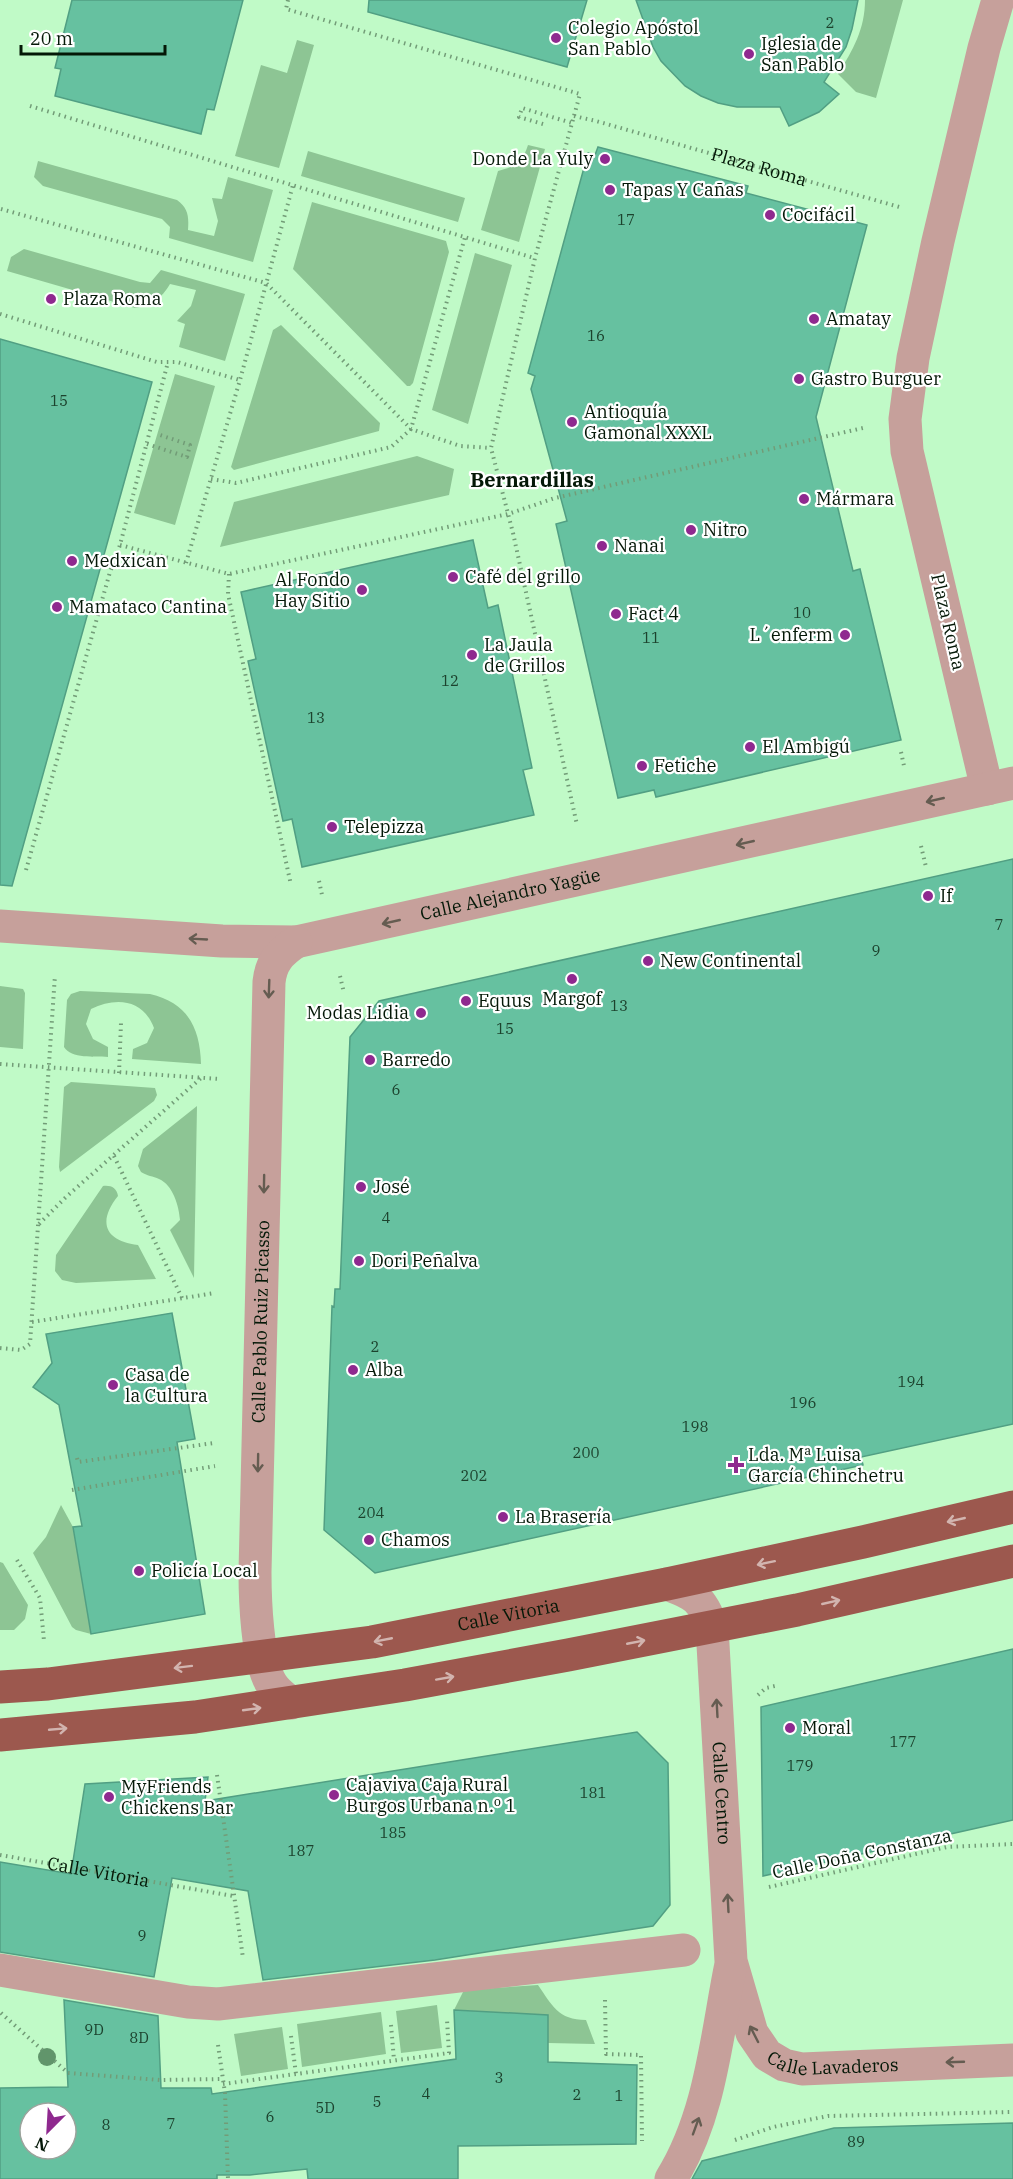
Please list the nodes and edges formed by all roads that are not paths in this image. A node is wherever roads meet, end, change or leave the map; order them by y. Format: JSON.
{"nodes":[{"id":1,"x":998,"y":0,"type":"edge"},
{"id":2,"x":1000,"y":786,"type":"edge"},
{"id":3,"x":0,"y":926,"type":"edge"},
{"id":4,"x":296,"y":942,"type":"junction"},
{"id":5,"x":1013,"y":1507,"type":"edge"},
{"id":6,"x":1013,"y":1561,"type":"edge"},
{"id":7,"x":667,"y":1584,"type":"junction"},
{"id":8,"x":712,"y":1627,"type":"junction"},
{"id":9,"x":262,"y":1657,"type":"junction"},
{"id":10,"x":0,"y":1687,"type":"edge"},
{"id":11,"x":291,"y":1703,"type":"junction"},
{"id":12,"x":0,"y":1735,"type":"edge"},
{"id":13,"x":684,"y":1950,"type":"dead end"},
{"id":14,"x":731,"y":1961,"type":"junction"},
{"id":15,"x":0,"y":1970,"type":"edge"},
{"id":16,"x":1013,"y":2060,"type":"edge"},
{"id":17,"x":671,"y":2179,"type":"edge"}],
"edges":[{"from":1,"to":2,"type":"street","name":"Plaza Roma"},
{"from":2,"to":4,"type":"street","name":"Calle Alejandro Yagüe","one_way":true},
{"from":4,"to":3,"type":"street","name":"Calle Alejandro Yagüe","one_way":true},
{"from":4,"to":9,"type":"street","name":"Calle Pablo Ruiz Picasso","one_way":true},
{"from":5,"to":7,"type":"highway","name":"Calle Vitoria","one_way":true},
{"from":8,"to":6,"type":"highway","one_way":true},
{"from":7,"to":8,"type":"street"},
{"from":7,"to":9,"type":"highway","name":"Calle Vitoria","one_way":true},
{"from":11,"to":8,"type":"highway","one_way":true},
{"from":14,"to":8,"type":"street","name":"Calle Centro","one_way":true},
{"from":9,"to":10,"type":"highway","name":"Calle Vitoria","one_way":true},
{"from":9,"to":11,"type":"street","name":"Calle Pablo Ruiz Picasso"},
{"from":12,"to":11,"type":"highway","one_way":true},
{"from":13,"to":15,"type":"street"},
{"from":16,"to":14,"type":"street","name":"Calle Lavaderos","one_way":true},
{"from":17,"to":14,"type":"street","one_way":true}]}
